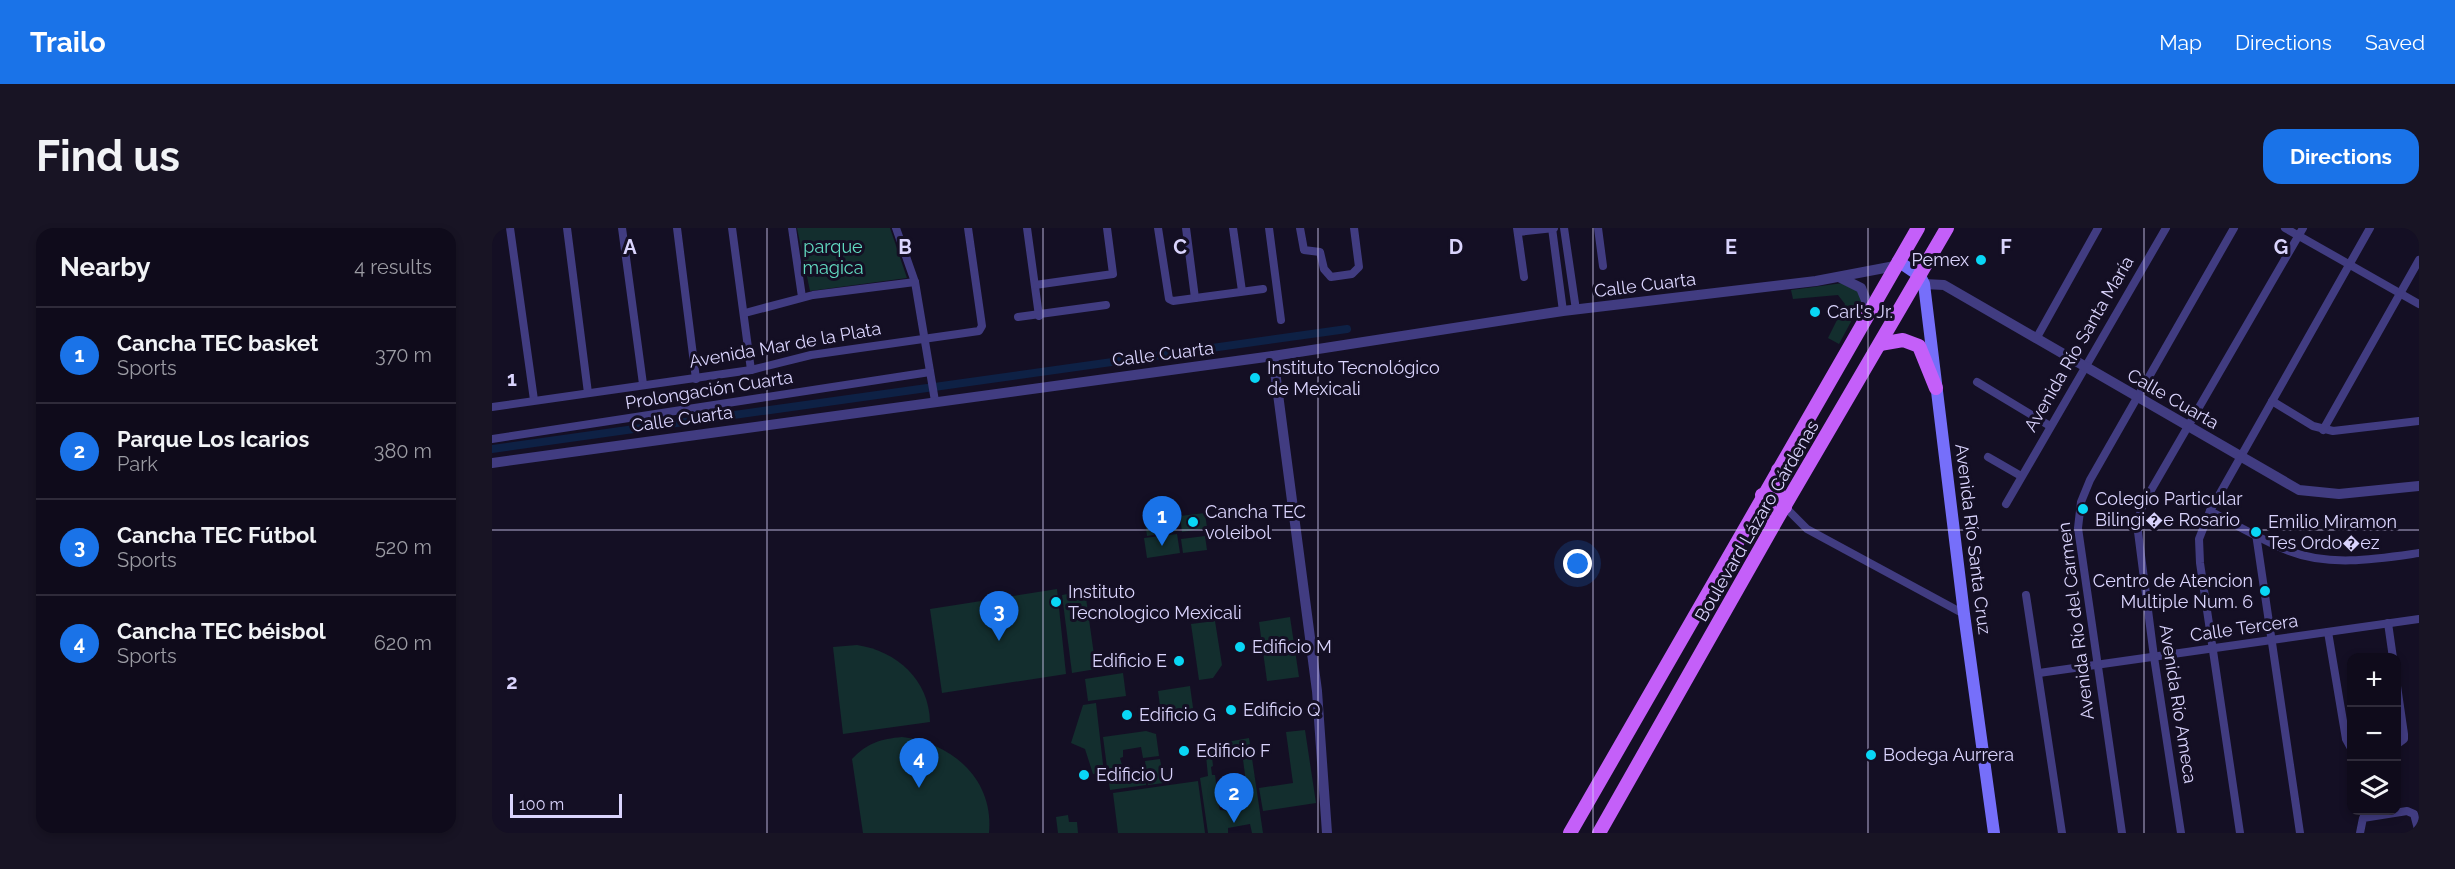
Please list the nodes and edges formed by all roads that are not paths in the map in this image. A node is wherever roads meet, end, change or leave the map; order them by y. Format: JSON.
{"nodes":[{"id":1,"x":510,"y":228,"type":"edge"},
{"id":2,"x":567,"y":228,"type":"edge"},
{"id":3,"x":621,"y":228,"type":"edge"},
{"id":4,"x":676,"y":228,"type":"edge"},
{"id":5,"x":732,"y":228,"type":"edge"},
{"id":6,"x":792,"y":228,"type":"edge"},
{"id":7,"x":896,"y":228,"type":"edge"},
{"id":8,"x":968,"y":228,"type":"edge"},
{"id":9,"x":1027,"y":228,"type":"edge"},
{"id":10,"x":1107,"y":228,"type":"edge"},
{"id":11,"x":1158,"y":228,"type":"edge"},
{"id":12,"x":1186,"y":228,"type":"edge"},
{"id":13,"x":1233,"y":228,"type":"edge"},
{"id":14,"x":1269,"y":228,"type":"edge"},
{"id":15,"x":1300,"y":228,"type":"edge"},
{"id":16,"x":1354,"y":228,"type":"edge"},
{"id":17,"x":1553,"y":228,"type":"edge"},
{"id":18,"x":1564,"y":228,"type":"edge"},
{"id":19,"x":1598,"y":228,"type":"edge"},
{"id":20,"x":1918,"y":228,"type":"edge"},
{"id":21,"x":1947,"y":228,"type":"edge"},
{"id":22,"x":2098,"y":228,"type":"edge"},
{"id":23,"x":2166,"y":228,"type":"edge"},
{"id":24,"x":2235,"y":228,"type":"edge"},
{"id":25,"x":2285,"y":228,"type":"edge"},
{"id":26,"x":2370,"y":228,"type":"edge"},
{"id":27,"x":1518,"y":230,"type":"edge"},
{"id":28,"x":2301,"y":232,"type":"edge"},
{"id":29,"x":2419,"y":260,"type":"edge"},
{"id":30,"x":1897,"y":264,"type":"junction"},
{"id":31,"x":2349,"y":264,"type":"junction"},
{"id":32,"x":1603,"y":266,"type":"dead end"},
{"id":33,"x":1524,"y":277,"type":"dead end"},
{"id":34,"x":1839,"y":277,"type":"junction"},
{"id":35,"x":1922,"y":280,"type":"junction"},
{"id":36,"x":915,"y":282,"type":"junction"},
{"id":37,"x":1035,"y":285,"type":"junction"},
{"id":38,"x":1263,"y":289,"type":"dead end"},
{"id":39,"x":1242,"y":291,"type":"junction"},
{"id":40,"x":2400,"y":293,"type":"junction"},
{"id":41,"x":802,"y":297,"type":"junction"},
{"id":42,"x":1195,"y":298,"type":"junction"},
{"id":43,"x":2419,"y":304,"type":"edge"},
{"id":44,"x":1106,"y":305,"type":"dead end"},
{"id":45,"x":1576,"y":310,"type":"junction"},
{"id":46,"x":1870,"y":310,"type":"junction"},
{"id":47,"x":1563,"y":311,"type":"junction"},
{"id":48,"x":745,"y":313,"type":"junction"},
{"id":49,"x":1039,"y":316,"type":"junction"},
{"id":50,"x":1018,"y":317,"type":"dead end"},
{"id":51,"x":1281,"y":320,"type":"dead end"},
{"id":52,"x":925,"y":338,"type":"junction"},
{"id":53,"x":2036,"y":339,"type":"junction"},
{"id":54,"x":1880,"y":344,"type":"junction"},
{"id":55,"x":1273,"y":356,"type":"junction"},
{"id":56,"x":2086,"y":368,"type":"junction"},
{"id":57,"x":751,"y":370,"type":"junction"},
{"id":58,"x":930,"y":375,"type":"junction"},
{"id":59,"x":696,"y":378,"type":"junction"},
{"id":60,"x":1977,"y":382,"type":"dead end"},
{"id":61,"x":643,"y":384,"type":"junction"},
{"id":62,"x":1936,"y":388,"type":"junction"},
{"id":63,"x":588,"y":393,"type":"junction"},
{"id":64,"x":935,"y":397,"type":"junction"},
{"id":65,"x":2138,"y":398,"type":"junction"},
{"id":66,"x":534,"y":400,"type":"junction"},
{"id":67,"x":2272,"y":401,"type":"junction"},
{"id":68,"x":492,"y":407,"type":"edge"},
{"id":69,"x":2419,"y":422,"type":"edge"},
{"id":70,"x":2050,"y":426,"type":"junction"},
{"id":71,"x":2188,"y":426,"type":"junction"},
{"id":72,"x":2323,"y":430,"type":"junction"},
{"id":73,"x":492,"y":439,"type":"edge"},
{"id":74,"x":1988,"y":457,"type":"dead end"},
{"id":75,"x":2239,"y":457,"type":"junction"},
{"id":76,"x":492,"y":463,"type":"edge"},
{"id":77,"x":1778,"y":470,"type":"junction"},
{"id":78,"x":2021,"y":476,"type":"junction"},
{"id":79,"x":2419,"y":486,"type":"edge"},
{"id":80,"x":1762,"y":495,"type":"junction"},
{"id":81,"x":2006,"y":504,"type":"dead end"},
{"id":82,"x":1785,"y":507,"type":"junction"},
{"id":83,"x":2210,"y":511,"type":"junction"},
{"id":84,"x":1773,"y":526,"type":"junction"},
{"id":85,"x":2256,"y":534,"type":"junction"},
{"id":86,"x":2419,"y":553,"type":"edge"},
{"id":87,"x":2026,"y":595,"type":"dead end"},
{"id":88,"x":1964,"y":614,"type":"junction"},
{"id":89,"x":2419,"y":619,"type":"edge"},
{"id":90,"x":2388,"y":623,"type":"junction"},
{"id":91,"x":1687,"y":630,"type":"junction"},
{"id":92,"x":2328,"y":632,"type":"junction"},
{"id":93,"x":2270,"y":642,"type":"junction"},
{"id":94,"x":1706,"y":647,"type":"junction"},
{"id":95,"x":2212,"y":650,"type":"junction"},
{"id":96,"x":2392,"y":653,"type":"edge"},
{"id":97,"x":2154,"y":657,"type":"junction"},
{"id":98,"x":2096,"y":665,"type":"junction"},
{"id":99,"x":2039,"y":673,"type":"junction"},
{"id":100,"x":2401,"y":708,"type":"edge"},
{"id":101,"x":2347,"y":741,"type":"edge"},
{"id":102,"x":2401,"y":742,"type":"edge"},
{"id":103,"x":1327,"y":831,"type":"edge"},
{"id":104,"x":1570,"y":833,"type":"edge"},
{"id":105,"x":1599,"y":833,"type":"edge"},
{"id":106,"x":1994,"y":833,"type":"edge"},
{"id":107,"x":2062,"y":833,"type":"edge"},
{"id":108,"x":2122,"y":833,"type":"edge"},
{"id":109,"x":2181,"y":833,"type":"edge"},
{"id":110,"x":2240,"y":833,"type":"edge"},
{"id":111,"x":2300,"y":833,"type":"edge"},
{"id":112,"x":2360,"y":833,"type":"edge"},
{"id":113,"x":2419,"y":833,"type":"edge"}],
"edges":[{"from":1,"to":66,"type":"street"},
{"from":2,"to":63,"type":"street"},
{"from":3,"to":61,"type":"street"},
{"from":4,"to":59,"type":"street"},
{"from":5,"to":48,"type":"street"},
{"from":6,"to":41,"type":"street"},
{"from":7,"to":36,"type":"street"},
{"from":8,"to":52,"type":"street","name":"Avenida Mar de la Plata"},
{"from":9,"to":37,"type":"street"},
{"from":10,"to":37,"type":"street"},
{"from":11,"to":42,"type":"street"},
{"from":12,"to":42,"type":"street"},
{"from":13,"to":39,"type":"street"},
{"from":14,"to":51,"type":"street"},
{"from":15,"to":16,"type":"street"},
{"from":17,"to":27,"type":"street"},
{"from":17,"to":47,"type":"street"},
{"from":18,"to":45,"type":"street"},
{"from":19,"to":32,"type":"street"},
{"from":20,"to":30,"type":"main road","name":"Boulevard Lázaro Cárdenas"},
{"from":21,"to":35,"type":"main road","name":"Boulevard Lázaro Cárdenas"},
{"from":22,"to":53,"type":"street"},
{"from":23,"to":56,"type":"street","name":"Avenida Río Santa María"},
{"from":24,"to":65,"type":"street","name":"Avenida Río del Carmen"},
{"from":25,"to":28,"type":"street"},
{"from":26,"to":31,"type":"street"},
{"from":27,"to":33,"type":"street"},
{"from":28,"to":31,"type":"street"},
{"from":28,"to":71,"type":"street","name":"Avenida Río Ameca"},
{"from":29,"to":40,"type":"street"},
{"from":30,"to":34,"type":"street","name":"Calle Cuarta"},
{"from":30,"to":35,"type":"main road"},
{"from":30,"to":46,"type":"main road","name":"Boulevard Lázaro Cárdenas"},
{"from":31,"to":40,"type":"street"},
{"from":31,"to":67,"type":"street"},
{"from":34,"to":45,"type":"street","name":"Calle Cuarta"},
{"from":34,"to":46,"type":"street"},
{"from":35,"to":53,"type":"street","name":"Calle Cuarta"},
{"from":35,"to":54,"type":"main road","name":"Boulevard Lázaro Cárdenas"},
{"from":35,"to":62,"type":"main road","name":"Avenida Río Santa Cruz"},
{"from":36,"to":41,"type":"street"},
{"from":36,"to":52,"type":"street"},
{"from":37,"to":49,"type":"street"},
{"from":38,"to":39,"type":"street"},
{"from":39,"to":42,"type":"street"},
{"from":40,"to":43,"type":"street"},
{"from":40,"to":72,"type":"street"},
{"from":41,"to":48,"type":"street"},
{"from":44,"to":49,"type":"street"},
{"from":45,"to":47,"type":"street","name":"Calle Cuarta"},
{"from":46,"to":77,"type":"main road","name":"Boulevard Lázaro Cárdenas"},
{"from":47,"to":55,"type":"street","name":"Calle Cuarta"},
{"from":48,"to":57,"type":"street"},
{"from":49,"to":50,"type":"street"},
{"from":52,"to":57,"type":"street","name":"Avenida Mar de la Plata"},
{"from":52,"to":58,"type":"street"},
{"from":53,"to":56,"type":"street","name":"Calle Cuarta"},
{"from":54,"to":62,"type":"main road"},
{"from":54,"to":82,"type":"main road","name":"Boulevard Lázaro Cárdenas"},
{"from":55,"to":64,"type":"street","name":"Calle Cuarta"},
{"from":55,"to":103,"type":"street"},
{"from":56,"to":65,"type":"street","name":"Calle Cuarta"},
{"from":56,"to":70,"type":"street","name":"Avenida Río Santa María"},
{"from":57,"to":59,"type":"street","name":"Avenida Mar de la Plata"},
{"from":58,"to":64,"type":"street"},
{"from":58,"to":73,"type":"street","name":"Prolongación Cuarta"},
{"from":59,"to":61,"type":"street","name":"Avenida Mar de la Plata"},
{"from":60,"to":70,"type":"street"},
{"from":61,"to":63,"type":"street","name":"Avenida Mar de la Plata"},
{"from":62,"to":88,"type":"main road","name":"Avenida Río Santa Cruz"},
{"from":63,"to":66,"type":"street","name":"Avenida Mar de la Plata"},
{"from":64,"to":76,"type":"street","name":"Calle Cuarta"},
{"from":65,"to":71,"type":"street","name":"Calle Cuarta"},
{"from":65,"to":98,"type":"street","name":"Avenida Río del Carmen"},
{"from":66,"to":68,"type":"street","name":"Avenida Mar de la Plata"},
{"from":67,"to":72,"type":"street"},
{"from":67,"to":75,"type":"street"},
{"from":69,"to":72,"type":"street"},
{"from":70,"to":78,"type":"street","name":"Avenida Río Santa María"},
{"from":71,"to":75,"type":"street","name":"Calle Cuarta"},
{"from":71,"to":97,"type":"street","name":"Avenida Río Ameca"},
{"from":74,"to":78,"type":"street"},
{"from":75,"to":79,"type":"street","name":"Calle Cuarta"},
{"from":75,"to":83,"type":"street"},
{"from":77,"to":80,"type":"main road","name":"Boulevard Lázaro Cárdenas"},
{"from":77,"to":82,"type":"main road"},
{"from":78,"to":81,"type":"street","name":"Avenida Río Santa María"},
{"from":80,"to":84,"type":"main road"},
{"from":80,"to":91,"type":"main road","name":"Boulevard Lázaro Cárdenas"},
{"from":82,"to":84,"type":"main road","name":"Boulevard Lázaro Cárdenas"},
{"from":82,"to":88,"type":"street"},
{"from":83,"to":85,"type":"street"},
{"from":83,"to":95,"type":"street"},
{"from":84,"to":94,"type":"main road","name":"Boulevard Lázaro Cárdenas"},
{"from":85,"to":86,"type":"street"},
{"from":85,"to":93,"type":"street"},
{"from":87,"to":99,"type":"street"},
{"from":88,"to":106,"type":"main road","name":"Avenida Río Santa Cruz"},
{"from":89,"to":90,"type":"street","name":"Calle Tercera"},
{"from":90,"to":92,"type":"street","name":"Calle Tercera"},
{"from":90,"to":96,"type":"street"},
{"from":91,"to":94,"type":"main road"},
{"from":91,"to":104,"type":"main road","name":"Boulevard Lázaro Cárdenas"},
{"from":92,"to":93,"type":"street","name":"Calle Tercera"},
{"from":92,"to":101,"type":"street"},
{"from":93,"to":95,"type":"street","name":"Calle Tercera"},
{"from":93,"to":111,"type":"street"},
{"from":94,"to":105,"type":"main road","name":"Boulevard Lázaro Cárdenas"},
{"from":95,"to":97,"type":"street","name":"Calle Tercera"},
{"from":95,"to":110,"type":"street"},
{"from":97,"to":98,"type":"street","name":"Calle Tercera"},
{"from":97,"to":109,"type":"street","name":"Avenida Río Ameca"},
{"from":98,"to":99,"type":"street","name":"Calle Tercera"},
{"from":98,"to":108,"type":"street","name":"Avenida Río del Carmen"},
{"from":99,"to":107,"type":"street"},
{"from":100,"to":102,"type":"street"},
{"from":112,"to":113,"type":"street"}]}
